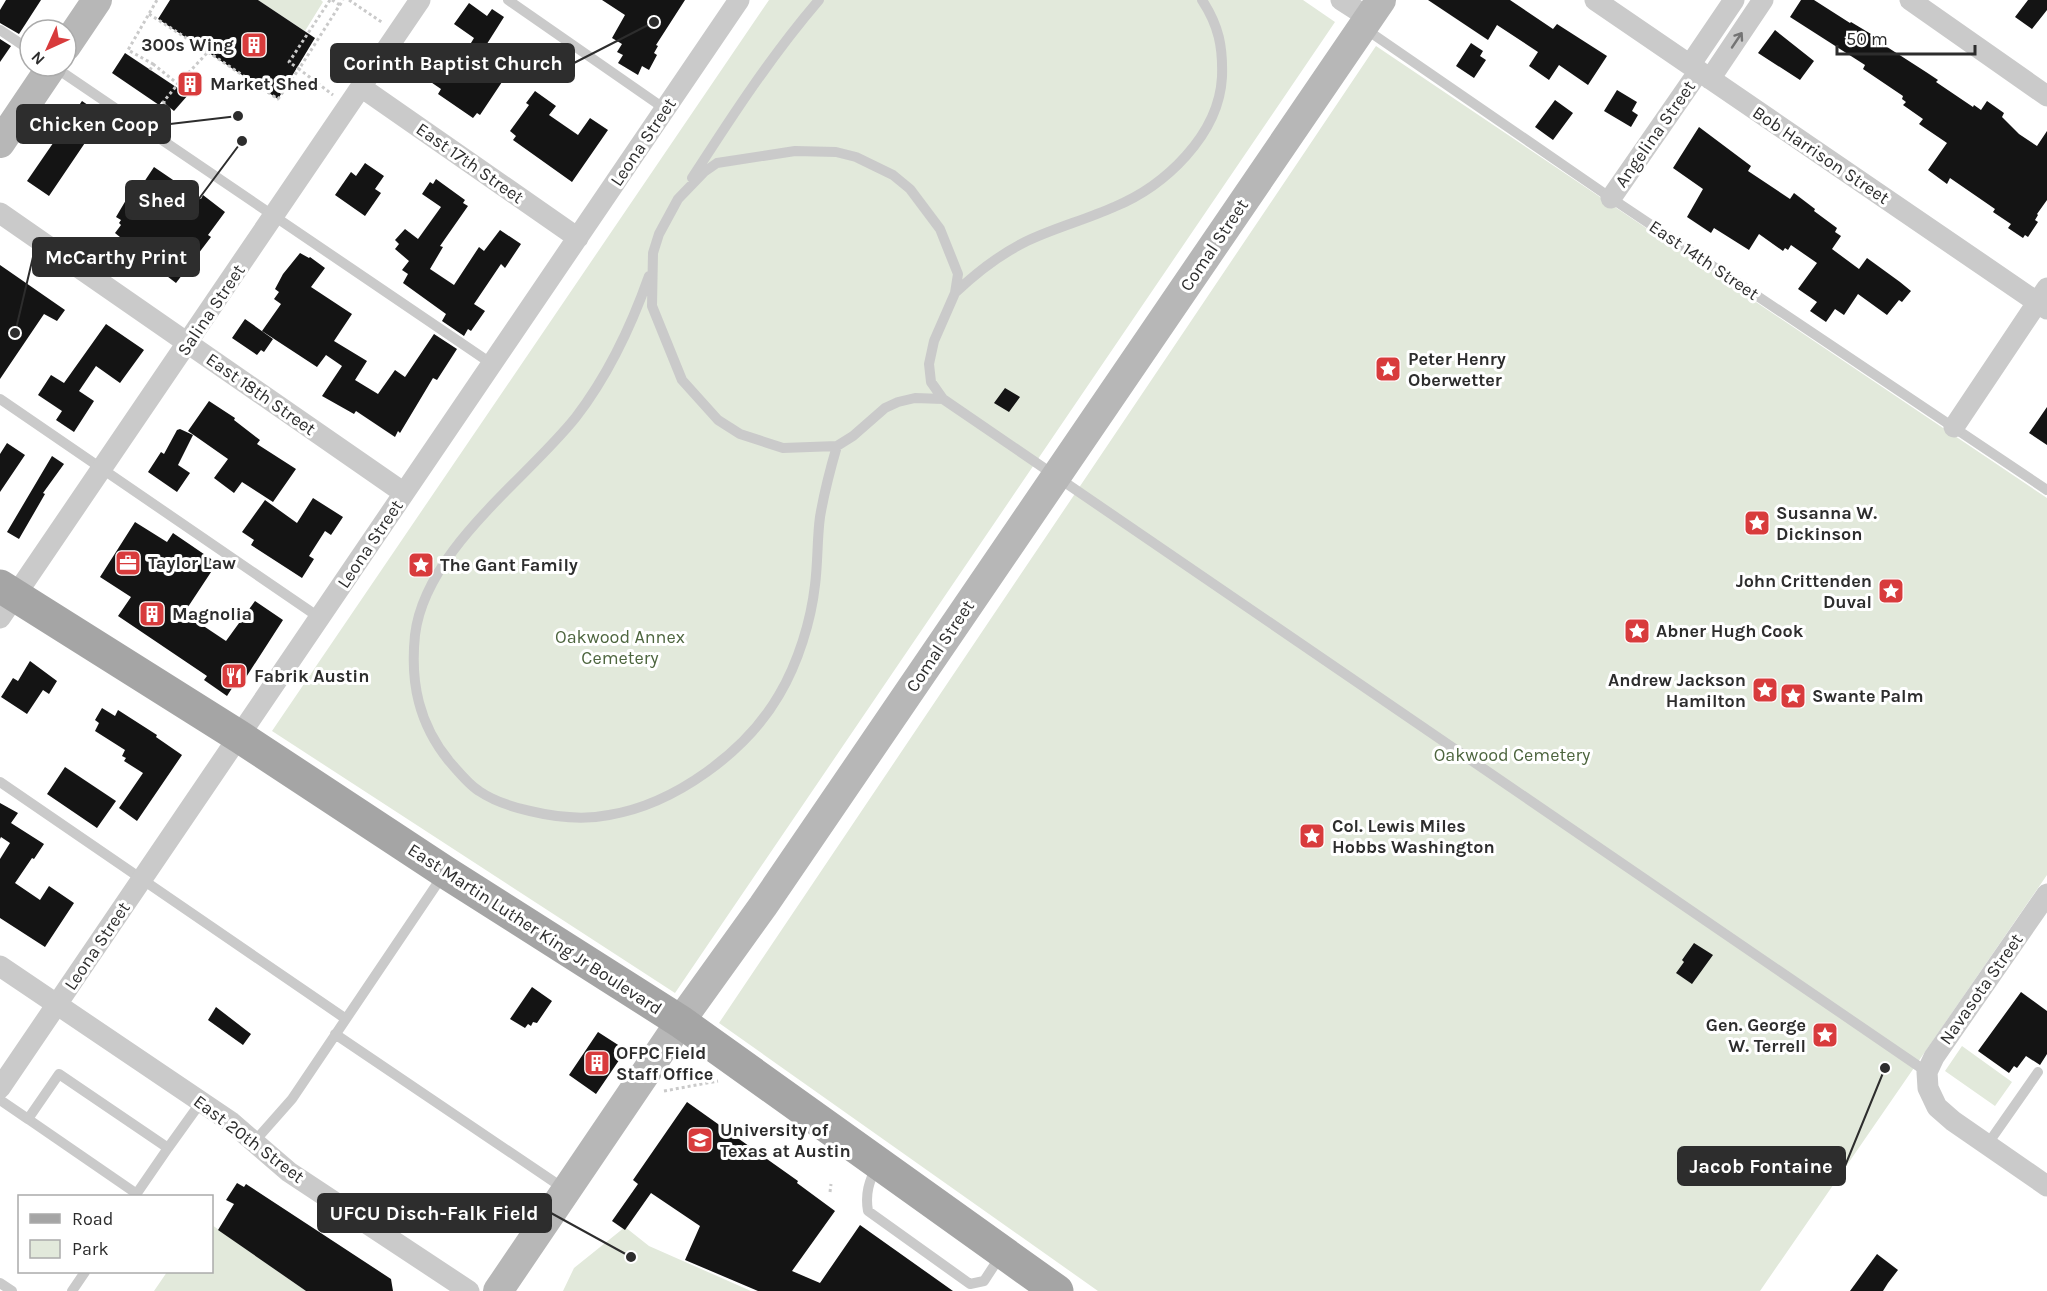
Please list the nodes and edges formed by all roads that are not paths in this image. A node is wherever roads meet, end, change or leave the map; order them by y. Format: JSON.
{"nodes":[{"id":1,"x":97,"y":0,"type":"edge"},
{"id":2,"x":420,"y":0,"type":"edge"},
{"id":3,"x":508,"y":0,"type":"edge"},
{"id":4,"x":739,"y":0,"type":"edge"},
{"id":5,"x":819,"y":0,"type":"edge"},
{"id":6,"x":1202,"y":0,"type":"edge"},
{"id":7,"x":1341,"y":0,"type":"edge"},
{"id":8,"x":1595,"y":0,"type":"edge"},
{"id":9,"x":1734,"y":0,"type":"edge"},
{"id":10,"x":1763,"y":0,"type":"edge"},
{"id":11,"x":1910,"y":0,"type":"edge"},
{"id":12,"x":1371,"y":15,"type":"edge"},
{"id":13,"x":78,"y":28,"type":"edge"},
{"id":14,"x":0,"y":30,"type":"edge"},
{"id":15,"x":18,"y":42,"type":"edge"},
{"id":16,"x":1700,"y":72,"type":"junction"},
{"id":17,"x":45,"y":78,"type":"edge"},
{"id":18,"x":71,"y":78,"type":"edge"},
{"id":19,"x":361,"y":87,"type":"junction"},
{"id":20,"x":2047,"y":96,"type":"edge"},
{"id":21,"x":665,"y":109,"type":"junction"},
{"id":22,"x":0,"y":143,"type":"edge"},
{"id":23,"x":1611,"y":198,"type":"junction"},
{"id":24,"x":678,"y":199,"type":"junction"},
{"id":25,"x":0,"y":213,"type":"edge"},
{"id":26,"x":275,"y":215,"type":"junction"},
{"id":27,"x":578,"y":238,"type":"junction"},
{"id":28,"x":652,"y":268,"type":"junction"},
{"id":29,"x":955,"y":293,"type":"junction"},
{"id":30,"x":2044,"y":300,"type":"edge"},
{"id":31,"x":188,"y":343,"type":"junction"},
{"id":32,"x":492,"y":364,"type":"junction"},
{"id":33,"x":0,"y":399,"type":"edge"},
{"id":34,"x":943,"y":399,"type":"junction"},
{"id":35,"x":1954,"y":427,"type":"junction"},
{"id":36,"x":837,"y":446,"type":"junction"},
{"id":37,"x":103,"y":469,"type":"junction"},
{"id":38,"x":1056,"y":476,"type":"junction"},
{"id":39,"x":2047,"y":490,"type":"edge"},
{"id":40,"x":404,"y":493,"type":"junction"},
{"id":41,"x":5,"y":600,"type":"edge"},
{"id":42,"x":320,"y":618,"type":"junction"},
{"id":43,"x":240,"y":737,"type":"junction"},
{"id":44,"x":0,"y":782,"type":"edge"},
{"id":45,"x":445,"y":872,"type":"junction"},
{"id":46,"x":142,"y":880,"type":"junction"},
{"id":47,"x":2047,"y":894,"type":"edge"},
{"id":48,"x":0,"y":966,"type":"edge"},
{"id":49,"x":57,"y":1005,"type":"junction"},
{"id":50,"x":346,"y":1019,"type":"junction"},
{"id":51,"x":681,"y":1022,"type":"junction"},
{"id":52,"x":336,"y":1034,"type":"junction"},
{"id":53,"x":2038,"y":1072,"type":"dead end"},
{"id":54,"x":1928,"y":1080,"type":"junction"},
{"id":55,"x":0,"y":1088,"type":"edge"},
{"id":56,"x":0,"y":1100,"type":"edge"},
{"id":57,"x":201,"y":1102,"type":"junction"},
{"id":58,"x":28,"y":1119,"type":"junction"},
{"id":59,"x":254,"y":1142,"type":"junction"},
{"id":60,"x":1987,"y":1145,"type":"junction"},
{"id":61,"x":168,"y":1148,"type":"junction"},
{"id":62,"x":878,"y":1163,"type":"junction"},
{"id":63,"x":2047,"y":1186,"type":"edge"},
{"id":64,"x":566,"y":1190,"type":"junction"},
{"id":65,"x":136,"y":1195,"type":"edge"},
{"id":66,"x":1002,"y":1252,"type":"junction"},
{"id":67,"x":84,"y":1273,"type":"edge"},
{"id":68,"x":0,"y":1283,"type":"edge"},
{"id":69,"x":12,"y":1291,"type":"edge"},
{"id":70,"x":72,"y":1291,"type":"edge"},
{"id":71,"x":469,"y":1291,"type":"edge"},
{"id":72,"x":498,"y":1291,"type":"edge"},
{"id":73,"x":1057,"y":1291,"type":"edge"}],
"edges":[{"from":1,"to":13,"type":"street"},
{"from":2,"to":19,"type":"street","name":"Salina Street"},
{"from":3,"to":21,"type":"lane"},
{"from":4,"to":21,"type":"street","name":"Leona Street"},
{"from":5,"to":24,"type":"lane"},
{"from":6,"to":29,"type":"lane"},
{"from":7,"to":12,"type":"street","name":"East 14th Street"},
{"from":8,"to":16,"type":"street","name":"Bob Harrison Street"},
{"from":9,"to":16,"type":"street","name":"Angelina Street"},
{"from":16,"to":10,"type":"street","name":"Angelina Street","one_way":true},
{"from":11,"to":20,"type":"street"},
{"from":12,"to":23,"type":"lane","name":"East 14th Street"},
{"from":12,"to":38,"type":"street","name":"Comal Street"},
{"from":14,"to":15,"type":"lane"},
{"from":16,"to":23,"type":"street","name":"Angelina Street"},
{"from":16,"to":30,"type":"street","name":"Bob Harrison Street"},
{"from":17,"to":22,"type":"street"},
{"from":18,"to":26,"type":"lane"},
{"from":19,"to":26,"type":"street","name":"Salina Street"},
{"from":19,"to":27,"type":"street","name":"East 17th Street"},
{"from":21,"to":27,"type":"street","name":"Leona Street"},
{"from":23,"to":35,"type":"lane","name":"East 14th Street"},
{"from":24,"to":28,"type":"lane"},
{"from":24,"to":29,"type":"lane"},
{"from":25,"to":31,"type":"street","name":"East 18th Street"},
{"from":26,"to":31,"type":"street","name":"Salina Street"},
{"from":26,"to":32,"type":"lane"},
{"from":27,"to":32,"type":"street","name":"Leona Street"},
{"from":28,"to":36,"type":"lane"},
{"from":28,"to":36,"type":"lane"},
{"from":29,"to":34,"type":"lane"},
{"from":30,"to":35,"type":"street"},
{"from":31,"to":37,"type":"street","name":"Salina Street"},
{"from":31,"to":40,"type":"street","name":"East 18th Street"},
{"from":32,"to":40,"type":"street","name":"Leona Street"},
{"from":33,"to":37,"type":"lane"},
{"from":34,"to":36,"type":"lane"},
{"from":34,"to":38,"type":"lane"},
{"from":35,"to":39,"type":"lane","name":"East 14th Street"},
{"from":37,"to":41,"type":"street","name":"Salina Street"},
{"from":37,"to":42,"type":"lane"},
{"from":38,"to":51,"type":"street","name":"Comal Street"},
{"from":38,"to":54,"type":"lane"},
{"from":40,"to":42,"type":"street","name":"Leona Street"},
{"from":41,"to":43,"type":"main road","name":"East Martin Luther King Jr Boulevard"},
{"from":42,"to":43,"type":"street","name":"Leona Street"},
{"from":43,"to":45,"type":"main road","name":"East Martin Luther King Jr Boulevard"},
{"from":43,"to":46,"type":"street","name":"Leona Street"},
{"from":44,"to":46,"type":"lane"},
{"from":45,"to":50,"type":"lane"},
{"from":45,"to":51,"type":"main road","name":"East Martin Luther King Jr Boulevard"},
{"from":46,"to":49,"type":"street","name":"Leona Street"},
{"from":46,"to":50,"type":"lane"},
{"from":47,"to":54,"type":"street","name":"Navasota Street"},
{"from":48,"to":49,"type":"street","name":"East 20th Street"},
{"from":49,"to":55,"type":"street","name":"Leona Street"},
{"from":49,"to":57,"type":"street","name":"East 20th Street"},
{"from":50,"to":52,"type":"lane"},
{"from":51,"to":62,"type":"main road","name":"East Martin Luther King Jr Boulevard"},
{"from":51,"to":64,"type":"street","name":"Comal Street"},
{"from":52,"to":59,"type":"lane"},
{"from":52,"to":64,"type":"lane"},
{"from":53,"to":60,"type":"lane"},
{"from":54,"to":60,"type":"street"},
{"from":56,"to":58,"type":"lane"},
{"from":57,"to":59,"type":"street","name":"East 20th Street"},
{"from":57,"to":61,"type":"lane"},
{"from":58,"to":61,"type":"lane"},
{"from":58,"to":65,"type":"lane"},
{"from":59,"to":71,"type":"street","name":"East 20th Street"},
{"from":60,"to":63,"type":"street"},
{"from":61,"to":65,"type":"lane"},
{"from":62,"to":66,"type":"main road","name":"East Martin Luther King Jr Boulevard"},
{"from":62,"to":66,"type":"lane"},
{"from":64,"to":72,"type":"street","name":"Comal Street"},
{"from":66,"to":73,"type":"main road","name":"East Martin Luther King Jr Boulevard"},
{"from":67,"to":70,"type":"lane"},
{"from":68,"to":69,"type":"lane"}]}
